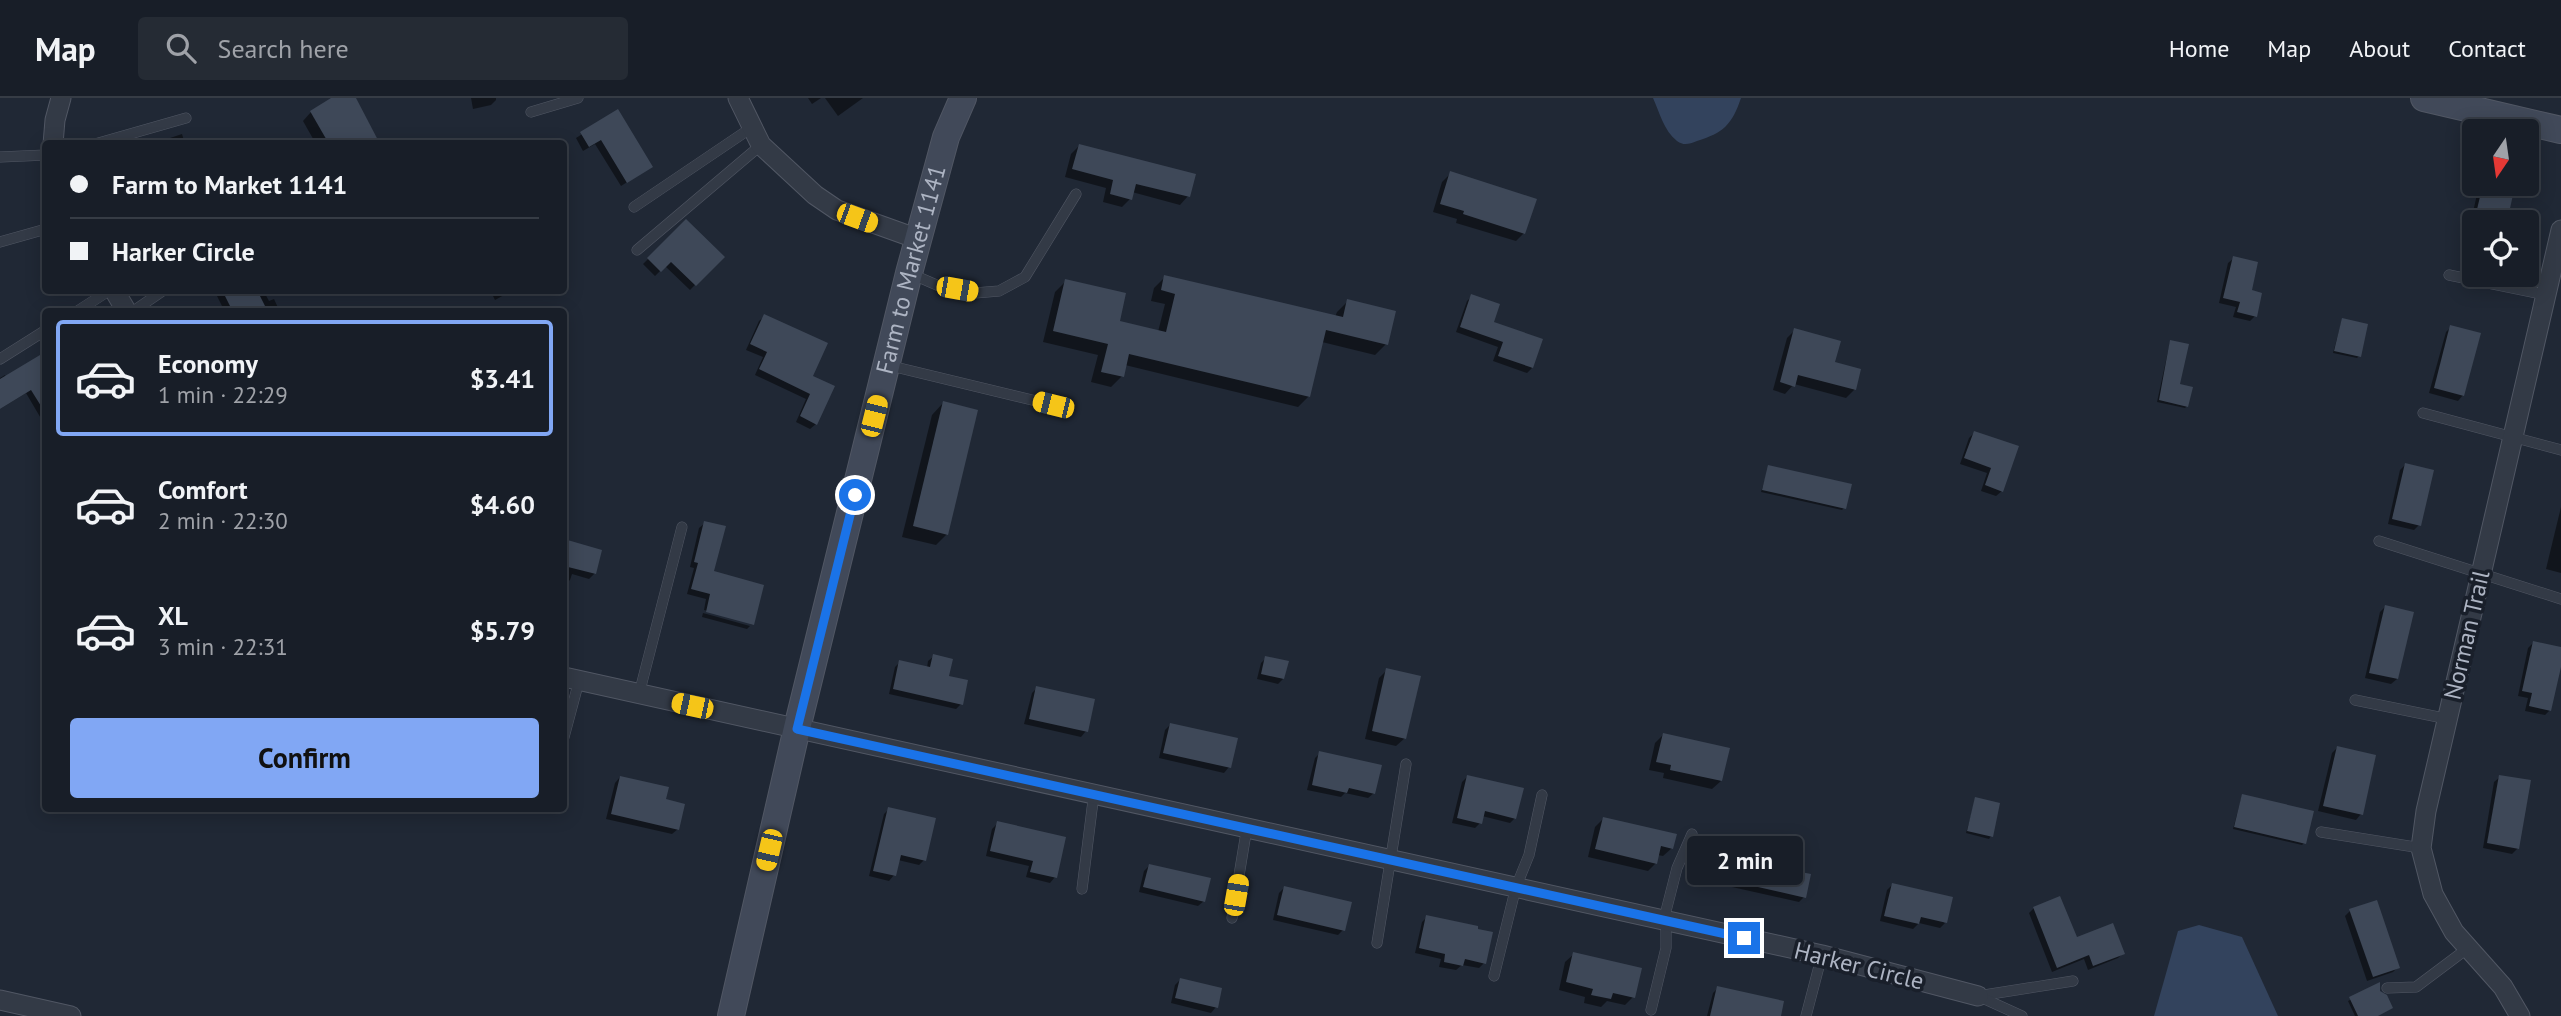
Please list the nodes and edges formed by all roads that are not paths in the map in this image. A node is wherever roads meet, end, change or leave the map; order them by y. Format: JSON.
{"nodes":[{"id":1,"x":61,"y":98,"type":"edge"},
{"id":2,"x":578,"y":98,"type":"edge"},
{"id":3,"x":738,"y":98,"type":"edge"},
{"id":4,"x":963,"y":98,"type":"edge"},
{"id":5,"x":2424,"y":98,"type":"edge"},
{"id":6,"x":531,"y":112,"type":"dead end"},
{"id":7,"x":186,"y":118,"type":"dead end"},
{"id":8,"x":2561,"y":130,"type":"edge"},
{"id":9,"x":756,"y":137,"type":"junction"},
{"id":10,"x":53,"y":140,"type":"edge"},
{"id":11,"x":109,"y":140,"type":"edge"},
{"id":12,"x":42,"y":155,"type":"edge"},
{"id":13,"x":0,"y":157,"type":"edge"},
{"id":14,"x":1076,"y":194,"type":"dead end"},
{"id":15,"x":634,"y":207,"type":"dead end"},
{"id":16,"x":42,"y":230,"type":"edge"},
{"id":17,"x":2561,"y":230,"type":"edge"},
{"id":18,"x":918,"y":239,"type":"junction"},
{"id":19,"x":0,"y":242,"type":"edge"},
{"id":20,"x":637,"y":250,"type":"dead end"},
{"id":21,"x":909,"y":273,"type":"junction"},
{"id":22,"x":2449,"y":275,"type":"dead end"},
{"id":23,"x":105,"y":294,"type":"edge"},
{"id":24,"x":115,"y":294,"type":"edge"},
{"id":25,"x":158,"y":294,"type":"edge"},
{"id":26,"x":2546,"y":295,"type":"junction"},
{"id":27,"x":83,"y":308,"type":"edge"},
{"id":28,"x":126,"y":308,"type":"edge"},
{"id":29,"x":135,"y":308,"type":"edge"},
{"id":30,"x":42,"y":333,"type":"edge"},
{"id":31,"x":0,"y":359,"type":"edge"},
{"id":32,"x":886,"y":365,"type":"junction"},
{"id":33,"x":1053,"y":405,"type":"dead end"},
{"id":34,"x":2423,"y":414,"type":"dead end"},
{"id":35,"x":2513,"y":438,"type":"junction"},
{"id":36,"x":2561,"y":450,"type":"edge"},
{"id":37,"x":682,"y":527,"type":"dead end"},
{"id":38,"x":2379,"y":541,"type":"dead end"},
{"id":39,"x":2482,"y":574,"type":"junction"},
{"id":40,"x":2561,"y":599,"type":"edge"},
{"id":41,"x":571,"y":679,"type":"edge"},
{"id":42,"x":639,"y":694,"type":"junction"},
{"id":43,"x":2355,"y":700,"type":"dead end"},
{"id":44,"x":567,"y":712,"type":"edge"},
{"id":45,"x":2448,"y":719,"type":"junction"},
{"id":46,"x":797,"y":729,"type":"junction"},
{"id":47,"x":1406,"y":764,"type":"dead end"},
{"id":48,"x":1094,"y":793,"type":"junction"},
{"id":49,"x":1542,"y":795,"type":"dead end"},
{"id":50,"x":1247,"y":827,"type":"junction"},
{"id":51,"x":2321,"y":832,"type":"dead end"},
{"id":52,"x":1692,"y":834,"type":"dead end"},
{"id":53,"x":2421,"y":848,"type":"junction"},
{"id":54,"x":1389,"y":859,"type":"junction"},
{"id":55,"x":1516,"y":887,"type":"junction"},
{"id":56,"x":1082,"y":889,"type":"dead end"},
{"id":57,"x":1232,"y":918,"type":"dead end"},
{"id":58,"x":1667,"y":921,"type":"junction"},
{"id":59,"x":1377,"y":943,"type":"dead end"},
{"id":60,"x":2468,"y":948,"type":"junction"},
{"id":61,"x":1822,"y":955,"type":"junction"},
{"id":62,"x":1494,"y":976,"type":"dead end"},
{"id":63,"x":2073,"y":981,"type":"dead end"},
{"id":64,"x":2387,"y":988,"type":"dead end"},
{"id":65,"x":1978,"y":996,"type":"junction"},
{"id":66,"x":0,"y":1000,"type":"edge"},
{"id":67,"x":1651,"y":1010,"type":"dead end"},
{"id":68,"x":71,"y":1016,"type":"edge"},
{"id":69,"x":731,"y":1016,"type":"edge"},
{"id":70,"x":1806,"y":1016,"type":"edge"},
{"id":71,"x":2022,"y":1016,"type":"edge"},
{"id":72,"x":2519,"y":1016,"type":"edge"}],
"edges":[{"from":1,"to":10,"type":"street"},
{"from":2,"to":6,"type":"lane"},
{"from":3,"to":9,"type":"street"},
{"from":4,"to":18,"type":"street","name":"Farm to Market 1141"},
{"from":5,"to":8,"type":"street"},
{"from":7,"to":11,"type":"lane"},
{"from":9,"to":15,"type":"lane"},
{"from":9,"to":18,"type":"street"},
{"from":9,"to":20,"type":"lane"},
{"from":12,"to":13,"type":"lane"},
{"from":14,"to":21,"type":"lane"},
{"from":16,"to":19,"type":"lane"},
{"from":17,"to":26,"type":"street","name":"Norman Trail"},
{"from":18,"to":21,"type":"street","name":"Farm to Market 1141"},
{"from":21,"to":32,"type":"street","name":"Farm to Market 1141"},
{"from":22,"to":26,"type":"lane"},
{"from":23,"to":27,"type":"lane"},
{"from":24,"to":28,"type":"street"},
{"from":25,"to":29,"type":"lane"},
{"from":26,"to":35,"type":"street","name":"Norman Trail"},
{"from":30,"to":31,"type":"lane"},
{"from":32,"to":33,"type":"lane"},
{"from":32,"to":46,"type":"street","name":"Farm to Market 1141"},
{"from":34,"to":35,"type":"lane"},
{"from":35,"to":36,"type":"lane"},
{"from":35,"to":39,"type":"street","name":"Norman Trail"},
{"from":37,"to":42,"type":"lane"},
{"from":38,"to":39,"type":"lane"},
{"from":39,"to":40,"type":"lane"},
{"from":39,"to":45,"type":"street","name":"Norman Trail"},
{"from":41,"to":42,"type":"street","name":"Harker Circle"},
{"from":41,"to":44,"type":"lane"},
{"from":42,"to":46,"type":"street","name":"Harker Circle"},
{"from":43,"to":45,"type":"lane"},
{"from":45,"to":53,"type":"street","name":"Norman Trail"},
{"from":46,"to":48,"type":"street","name":"Harker Circle"},
{"from":46,"to":69,"type":"street","name":"Farm to Market 1141"},
{"from":47,"to":54,"type":"lane"},
{"from":48,"to":50,"type":"street","name":"Harker Circle"},
{"from":48,"to":56,"type":"lane"},
{"from":49,"to":55,"type":"lane"},
{"from":50,"to":54,"type":"street","name":"Harker Circle"},
{"from":50,"to":57,"type":"lane"},
{"from":51,"to":53,"type":"lane"},
{"from":52,"to":58,"type":"lane"},
{"from":53,"to":60,"type":"street","name":"Norman Trail"},
{"from":54,"to":55,"type":"street","name":"Harker Circle"},
{"from":54,"to":59,"type":"lane"},
{"from":55,"to":58,"type":"street","name":"Harker Circle"},
{"from":55,"to":62,"type":"lane"},
{"from":58,"to":61,"type":"street","name":"Harker Circle"},
{"from":58,"to":67,"type":"lane"},
{"from":60,"to":64,"type":"lane"},
{"from":60,"to":72,"type":"street","name":"Norman Trail"},
{"from":61,"to":65,"type":"street","name":"Harker Circle"},
{"from":61,"to":70,"type":"lane"},
{"from":63,"to":65,"type":"lane"},
{"from":65,"to":71,"type":"lane"},
{"from":66,"to":68,"type":"street"}]}
